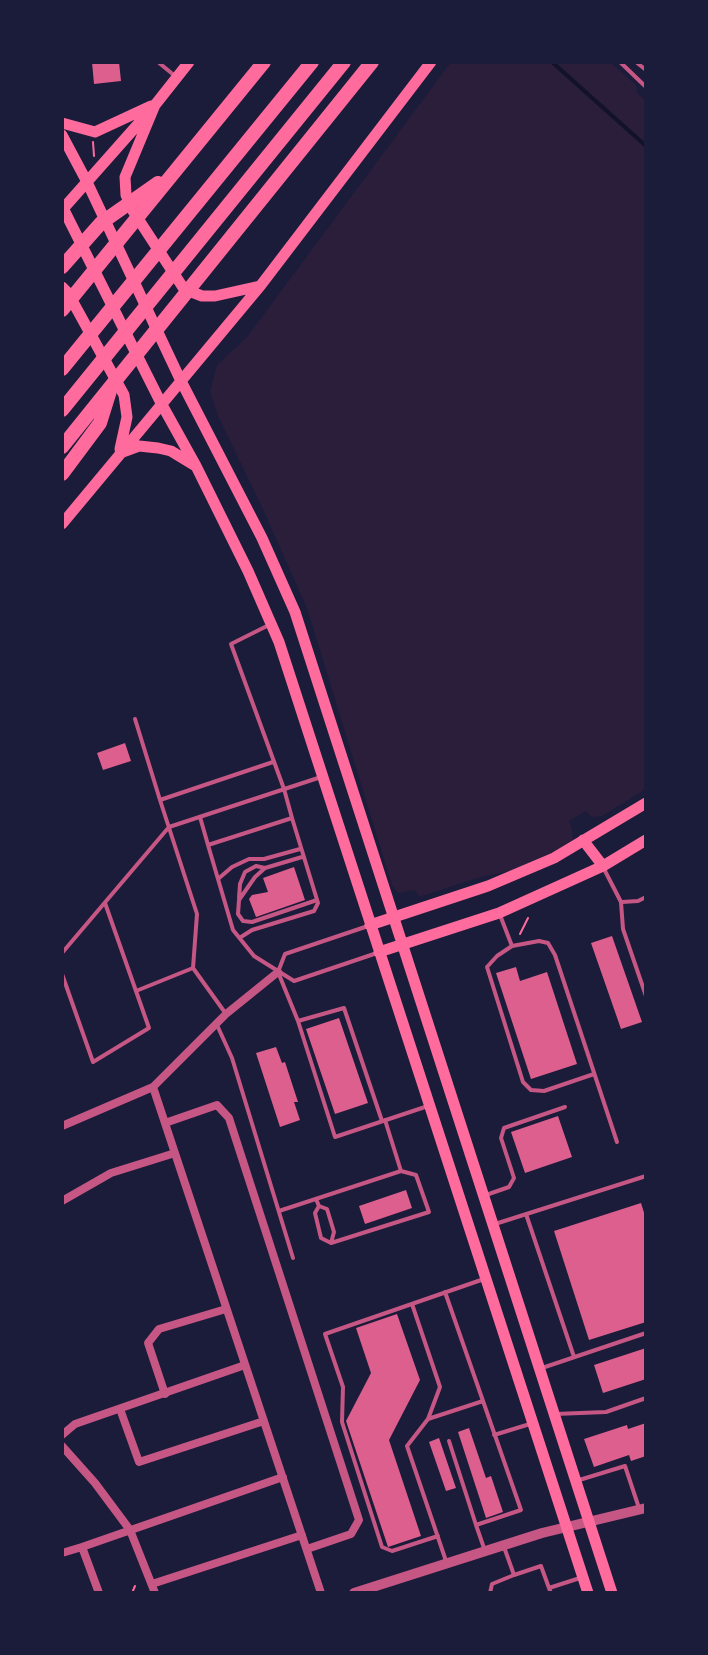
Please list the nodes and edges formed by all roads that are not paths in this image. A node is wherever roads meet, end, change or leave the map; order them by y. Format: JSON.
{"nodes":[{"id":1,"x":158,"y":62,"type":"edge"},
{"id":2,"x":189,"y":62,"type":"edge"},
{"id":3,"x":264,"y":62,"type":"edge"},
{"id":4,"x":312,"y":62,"type":"edge"},
{"id":5,"x":344,"y":62,"type":"edge"},
{"id":6,"x":372,"y":62,"type":"edge"},
{"id":7,"x":431,"y":62,"type":"edge"},
{"id":8,"x":620,"y":62,"type":"edge"},
{"id":9,"x":636,"y":62,"type":"edge"},
{"id":10,"x":646,"y":70,"type":"edge"},
{"id":11,"x":177,"y":77,"type":"junction"},
{"id":12,"x":646,"y":87,"type":"edge"},
{"id":13,"x":155,"y":105,"type":"junction"},
{"id":14,"x":62,"y":123,"type":"edge"},
{"id":15,"x":62,"y":135,"type":"edge"},
{"id":16,"x":171,"y":173,"type":"junction"},
{"id":17,"x":87,"y":182,"type":"junction"},
{"id":18,"x":62,"y":208,"type":"edge"},
{"id":19,"x":62,"y":267,"type":"edge"},
{"id":20,"x":261,"y":285,"type":"junction"},
{"id":21,"x":62,"y":287,"type":"edge"},
{"id":22,"x":62,"y":310,"type":"edge"},
{"id":23,"x":62,"y":369,"type":"edge"},
{"id":24,"x":180,"y":379,"type":"junction"},
{"id":25,"x":113,"y":383,"type":"junction"},
{"id":26,"x":161,"y":403,"type":"junction"},
{"id":27,"x":62,"y":410,"type":"edge"},
{"id":28,"x":62,"y":447,"type":"edge"},
{"id":29,"x":120,"y":454,"type":"junction"},
{"id":30,"x":196,"y":466,"type":"junction"},
{"id":31,"x":62,"y":474,"type":"edge"},
{"id":32,"x":62,"y":524,"type":"edge"},
{"id":33,"x":272,"y":624,"type":"junction"},
{"id":34,"x":135,"y":719,"type":"dead end"},
{"id":35,"x":273,"y":762,"type":"junction"},
{"id":36,"x":323,"y":776,"type":"junction"},
{"id":37,"x":284,"y":789,"type":"junction"},
{"id":38,"x":160,"y":800,"type":"junction"},
{"id":39,"x":646,"y":803,"type":"edge"},
{"id":40,"x":200,"y":817,"type":"junction"},
{"id":41,"x":292,"y":818,"type":"junction"},
{"id":42,"x":169,"y":827,"type":"junction"},
{"id":43,"x":583,"y":840,"type":"junction"},
{"id":44,"x":646,"y":840,"type":"edge"},
{"id":45,"x":208,"y":845,"type":"junction"},
{"id":46,"x":300,"y":849,"type":"junction"},
{"id":47,"x":302,"y":857,"type":"junction"},
{"id":48,"x":603,"y":866,"type":"junction"},
{"id":49,"x":265,"y":868,"type":"junction"},
{"id":50,"x":218,"y":879,"type":"junction"},
{"id":51,"x":646,"y":897,"type":"edge"},
{"id":52,"x":239,"y":900,"type":"junction"},
{"id":53,"x":317,"y":900,"type":"junction"},
{"id":54,"x":621,"y":902,"type":"junction"},
{"id":55,"x":105,"y":903,"type":"junction"},
{"id":56,"x":499,"y":913,"type":"junction"},
{"id":57,"x":395,"y":916,"type":"junction"},
{"id":58,"x":370,"y":925,"type":"junction"},
{"id":59,"x":241,"y":937,"type":"junction"},
{"id":60,"x":404,"y":944,"type":"junction"},
{"id":61,"x":512,"y":946,"type":"junction"},
{"id":62,"x":379,"y":952,"type":"junction"},
{"id":63,"x":62,"y":953,"type":"edge"},
{"id":64,"x":193,"y":968,"type":"junction"},
{"id":65,"x":278,"y":972,"type":"junction"},
{"id":66,"x":62,"y":974,"type":"edge"},
{"id":67,"x":645,"y":989,"type":"edge"},
{"id":68,"x":136,"y":991,"type":"junction"},
{"id":69,"x":646,"y":996,"type":"edge"},
{"id":70,"x":226,"y":1014,"type":"junction"},
{"id":71,"x":298,"y":1021,"type":"junction"},
{"id":72,"x":216,"y":1023,"type":"junction"},
{"id":73,"x":594,"y":1074,"type":"junction"},
{"id":74,"x":153,"y":1087,"type":"junction"},
{"id":75,"x":429,"y":1106,"type":"junction"},
{"id":76,"x":565,"y":1107,"type":"dead end"},
{"id":77,"x":384,"y":1121,"type":"junction"},
{"id":78,"x":165,"y":1123,"type":"junction"},
{"id":79,"x":62,"y":1126,"type":"edge"},
{"id":80,"x":617,"y":1142,"type":"dead end"},
{"id":81,"x":175,"y":1153,"type":"junction"},
{"id":82,"x":401,"y":1171,"type":"junction"},
{"id":83,"x":646,"y":1176,"type":"edge"},
{"id":84,"x":484,"y":1195,"type":"junction"},
{"id":85,"x":316,"y":1199,"type":"junction"},
{"id":86,"x":62,"y":1201,"type":"edge"},
{"id":87,"x":319,"y":1206,"type":"junction"},
{"id":88,"x":279,"y":1211,"type":"junction"},
{"id":89,"x":526,"y":1214,"type":"junction"},
{"id":90,"x":493,"y":1225,"type":"junction"},
{"id":91,"x":331,"y":1243,"type":"junction"},
{"id":92,"x":293,"y":1258,"type":"dead end"},
{"id":93,"x":485,"y":1278,"type":"junction"},
{"id":94,"x":445,"y":1292,"type":"junction"},
{"id":95,"x":412,"y":1304,"type":"junction"},
{"id":96,"x":226,"y":1309,"type":"junction"},
{"id":97,"x":646,"y":1333,"type":"edge"},
{"id":98,"x":574,"y":1357,"type":"junction"},
{"id":99,"x":245,"y":1365,"type":"junction"},
{"id":100,"x":538,"y":1369,"type":"junction"},
{"id":101,"x":165,"y":1394,"type":"junction"},
{"id":102,"x":646,"y":1398,"type":"edge"},
{"id":103,"x":483,"y":1401,"type":"junction"},
{"id":104,"x":120,"y":1409,"type":"junction"},
{"id":105,"x":553,"y":1414,"type":"junction"},
{"id":106,"x":428,"y":1419,"type":"junction"},
{"id":107,"x":264,"y":1421,"type":"junction"},
{"id":108,"x":532,"y":1423,"type":"junction"},
{"id":109,"x":62,"y":1435,"type":"edge"},
{"id":110,"x":494,"y":1435,"type":"junction"},
{"id":111,"x":449,"y":1441,"type":"dead end"},
{"id":112,"x":62,"y":1446,"type":"edge"},
{"id":113,"x":283,"y":1477,"type":"junction"},
{"id":114,"x":575,"y":1482,"type":"junction"},
{"id":115,"x":643,"y":1509,"type":"edge"},
{"id":116,"x":588,"y":1523,"type":"junction"},
{"id":117,"x":476,"y":1525,"type":"junction"},
{"id":118,"x":566,"y":1528,"type":"junction"},
{"id":119,"x":130,"y":1530,"type":"junction"},
{"id":120,"x":302,"y":1535,"type":"junction"},
{"id":121,"x":438,"y":1536,"type":"junction"},
{"id":122,"x":503,"y":1545,"type":"junction"},
{"id":123,"x":82,"y":1547,"type":"junction"},
{"id":124,"x":307,"y":1549,"type":"junction"},
{"id":125,"x":485,"y":1551,"type":"junction"},
{"id":126,"x":62,"y":1553,"type":"edge"},
{"id":127,"x":446,"y":1563,"type":"junction"},
{"id":128,"x":514,"y":1575,"type":"junction"},
{"id":129,"x":583,"y":1577,"type":"junction"},
{"id":130,"x":153,"y":1589,"type":"edge"},
{"id":131,"x":550,"y":1590,"type":"edge"},
{"id":132,"x":99,"y":1593,"type":"edge"},
{"id":133,"x":321,"y":1593,"type":"edge"},
{"id":134,"x":354,"y":1593,"type":"edge"},
{"id":135,"x":490,"y":1593,"type":"edge"},
{"id":136,"x":588,"y":1593,"type":"edge"},
{"id":137,"x":612,"y":1593,"type":"edge"}],
"edges":[{"from":1,"to":11,"type":"lane"},
{"from":2,"to":11,"type":"main road"},
{"from":3,"to":16,"type":"highway"},
{"from":4,"to":23,"type":"highway"},
{"from":5,"to":27,"type":"highway"},
{"from":6,"to":25,"type":"highway"},
{"from":7,"to":20,"type":"main road"},
{"from":8,"to":12,"type":"lane"},
{"from":9,"to":10,"type":"lane"},
{"from":11,"to":13,"type":"main road"},
{"from":13,"to":14,"type":"main road"},
{"from":13,"to":17,"type":"main road"},
{"from":13,"to":20,"type":"main road"},
{"from":15,"to":17,"type":"main road"},
{"from":16,"to":19,"type":"highway"},
{"from":16,"to":22,"type":"highway"},
{"from":17,"to":18,"type":"main road"},
{"from":17,"to":24,"type":"main road"},
{"from":18,"to":26,"type":"main road"},
{"from":20,"to":24,"type":"main road"},
{"from":21,"to":29,"type":"main road"},
{"from":24,"to":26,"type":"main road"},
{"from":24,"to":57,"type":"main road"},
{"from":25,"to":28,"type":"highway"},
{"from":25,"to":31,"type":"highway"},
{"from":26,"to":29,"type":"main road"},
{"from":26,"to":30,"type":"main road"},
{"from":29,"to":30,"type":"main road"},
{"from":29,"to":32,"type":"main road"},
{"from":30,"to":33,"type":"main road"},
{"from":33,"to":35,"type":"lane"},
{"from":33,"to":36,"type":"main road"},
{"from":34,"to":38,"type":"lane"},
{"from":35,"to":37,"type":"lane"},
{"from":35,"to":38,"type":"lane"},
{"from":36,"to":37,"type":"lane"},
{"from":36,"to":58,"type":"main road"},
{"from":37,"to":40,"type":"lane"},
{"from":37,"to":41,"type":"lane"},
{"from":38,"to":42,"type":"lane"},
{"from":39,"to":43,"type":"main road"},
{"from":40,"to":42,"type":"lane"},
{"from":40,"to":45,"type":"lane"},
{"from":41,"to":45,"type":"lane"},
{"from":41,"to":46,"type":"lane"},
{"from":42,"to":55,"type":"lane"},
{"from":42,"to":64,"type":"lane"},
{"from":43,"to":48,"type":"main road"},
{"from":43,"to":57,"type":"main road"},
{"from":44,"to":48,"type":"main road"},
{"from":45,"to":50,"type":"lane"},
{"from":46,"to":47,"type":"lane"},
{"from":46,"to":50,"type":"lane"},
{"from":47,"to":49,"type":"lane"},
{"from":47,"to":53,"type":"lane"},
{"from":48,"to":54,"type":"lane"},
{"from":48,"to":56,"type":"main road"},
{"from":49,"to":52,"type":"lane"},
{"from":49,"to":52,"type":"lane"},
{"from":50,"to":59,"type":"lane"},
{"from":51,"to":54,"type":"lane"},
{"from":52,"to":53,"type":"lane"},
{"from":53,"to":59,"type":"lane"},
{"from":54,"to":67,"type":"lane"},
{"from":55,"to":63,"type":"lane"},
{"from":55,"to":68,"type":"lane"},
{"from":56,"to":60,"type":"main road"},
{"from":56,"to":61,"type":"lane"},
{"from":57,"to":58,"type":"main road"},
{"from":57,"to":60,"type":"main road"},
{"from":58,"to":62,"type":"main road"},
{"from":58,"to":65,"type":"lane"},
{"from":59,"to":65,"type":"lane"},
{"from":60,"to":62,"type":"main road"},
{"from":60,"to":84,"type":"main road"},
{"from":61,"to":73,"type":"lane"},
{"from":61,"to":73,"type":"lane"},
{"from":62,"to":65,"type":"lane"},
{"from":62,"to":75,"type":"main road"},
{"from":64,"to":68,"type":"lane"},
{"from":64,"to":70,"type":"lane"},
{"from":65,"to":70,"type":"street"},
{"from":65,"to":71,"type":"lane"},
{"from":66,"to":68,"type":"lane"},
{"from":67,"to":69,"type":"lane"},
{"from":70,"to":72,"type":"street"},
{"from":71,"to":77,"type":"lane"},
{"from":71,"to":77,"type":"lane"},
{"from":72,"to":74,"type":"street"},
{"from":72,"to":88,"type":"lane"},
{"from":73,"to":80,"type":"lane"},
{"from":74,"to":78,"type":"street"},
{"from":74,"to":79,"type":"street"},
{"from":75,"to":77,"type":"lane"},
{"from":75,"to":93,"type":"main road"},
{"from":76,"to":84,"type":"lane"},
{"from":77,"to":82,"type":"lane"},
{"from":78,"to":81,"type":"street"},
{"from":78,"to":124,"type":"street"},
{"from":81,"to":86,"type":"street"},
{"from":81,"to":96,"type":"street"},
{"from":82,"to":85,"type":"lane"},
{"from":82,"to":91,"type":"lane"},
{"from":83,"to":89,"type":"lane"},
{"from":84,"to":90,"type":"main road"},
{"from":85,"to":87,"type":"lane"},
{"from":85,"to":88,"type":"lane"},
{"from":87,"to":91,"type":"lane"},
{"from":87,"to":91,"type":"lane"},
{"from":88,"to":92,"type":"lane"},
{"from":89,"to":90,"type":"lane"},
{"from":89,"to":98,"type":"lane"},
{"from":90,"to":100,"type":"main road"},
{"from":93,"to":94,"type":"lane"},
{"from":93,"to":108,"type":"main road"},
{"from":94,"to":95,"type":"lane"},
{"from":94,"to":103,"type":"lane"},
{"from":95,"to":106,"type":"lane"},
{"from":95,"to":121,"type":"lane"},
{"from":96,"to":99,"type":"street"},
{"from":96,"to":101,"type":"street"},
{"from":97,"to":98,"type":"lane"},
{"from":98,"to":100,"type":"lane"},
{"from":99,"to":101,"type":"street"},
{"from":99,"to":107,"type":"street"},
{"from":100,"to":105,"type":"main road"},
{"from":101,"to":104,"type":"street"},
{"from":102,"to":105,"type":"lane"},
{"from":103,"to":106,"type":"lane"},
{"from":103,"to":110,"type":"lane"},
{"from":104,"to":107,"type":"street"},
{"from":104,"to":109,"type":"street"},
{"from":105,"to":114,"type":"main road"},
{"from":106,"to":121,"type":"lane"},
{"from":107,"to":113,"type":"street"},
{"from":108,"to":110,"type":"lane"},
{"from":108,"to":118,"type":"main road"},
{"from":110,"to":117,"type":"lane"},
{"from":111,"to":117,"type":"lane"},
{"from":112,"to":119,"type":"street"},
{"from":113,"to":119,"type":"street"},
{"from":113,"to":120,"type":"street"},
{"from":114,"to":115,"type":"lane"},
{"from":114,"to":116,"type":"main road"},
{"from":115,"to":116,"type":"street"},
{"from":116,"to":118,"type":"street"},
{"from":116,"to":137,"type":"main road"},
{"from":117,"to":125,"type":"lane"},
{"from":118,"to":122,"type":"street"},
{"from":118,"to":129,"type":"main road"},
{"from":119,"to":123,"type":"street"},
{"from":119,"to":130,"type":"street"},
{"from":120,"to":124,"type":"street"},
{"from":120,"to":130,"type":"street"},
{"from":121,"to":127,"type":"lane"},
{"from":122,"to":125,"type":"street"},
{"from":122,"to":128,"type":"lane"},
{"from":123,"to":126,"type":"street"},
{"from":123,"to":132,"type":"street"},
{"from":124,"to":133,"type":"street"},
{"from":125,"to":127,"type":"street"},
{"from":127,"to":134,"type":"street"},
{"from":128,"to":131,"type":"lane"},
{"from":128,"to":135,"type":"lane"},
{"from":129,"to":131,"type":"lane"},
{"from":129,"to":136,"type":"main road"}]}
